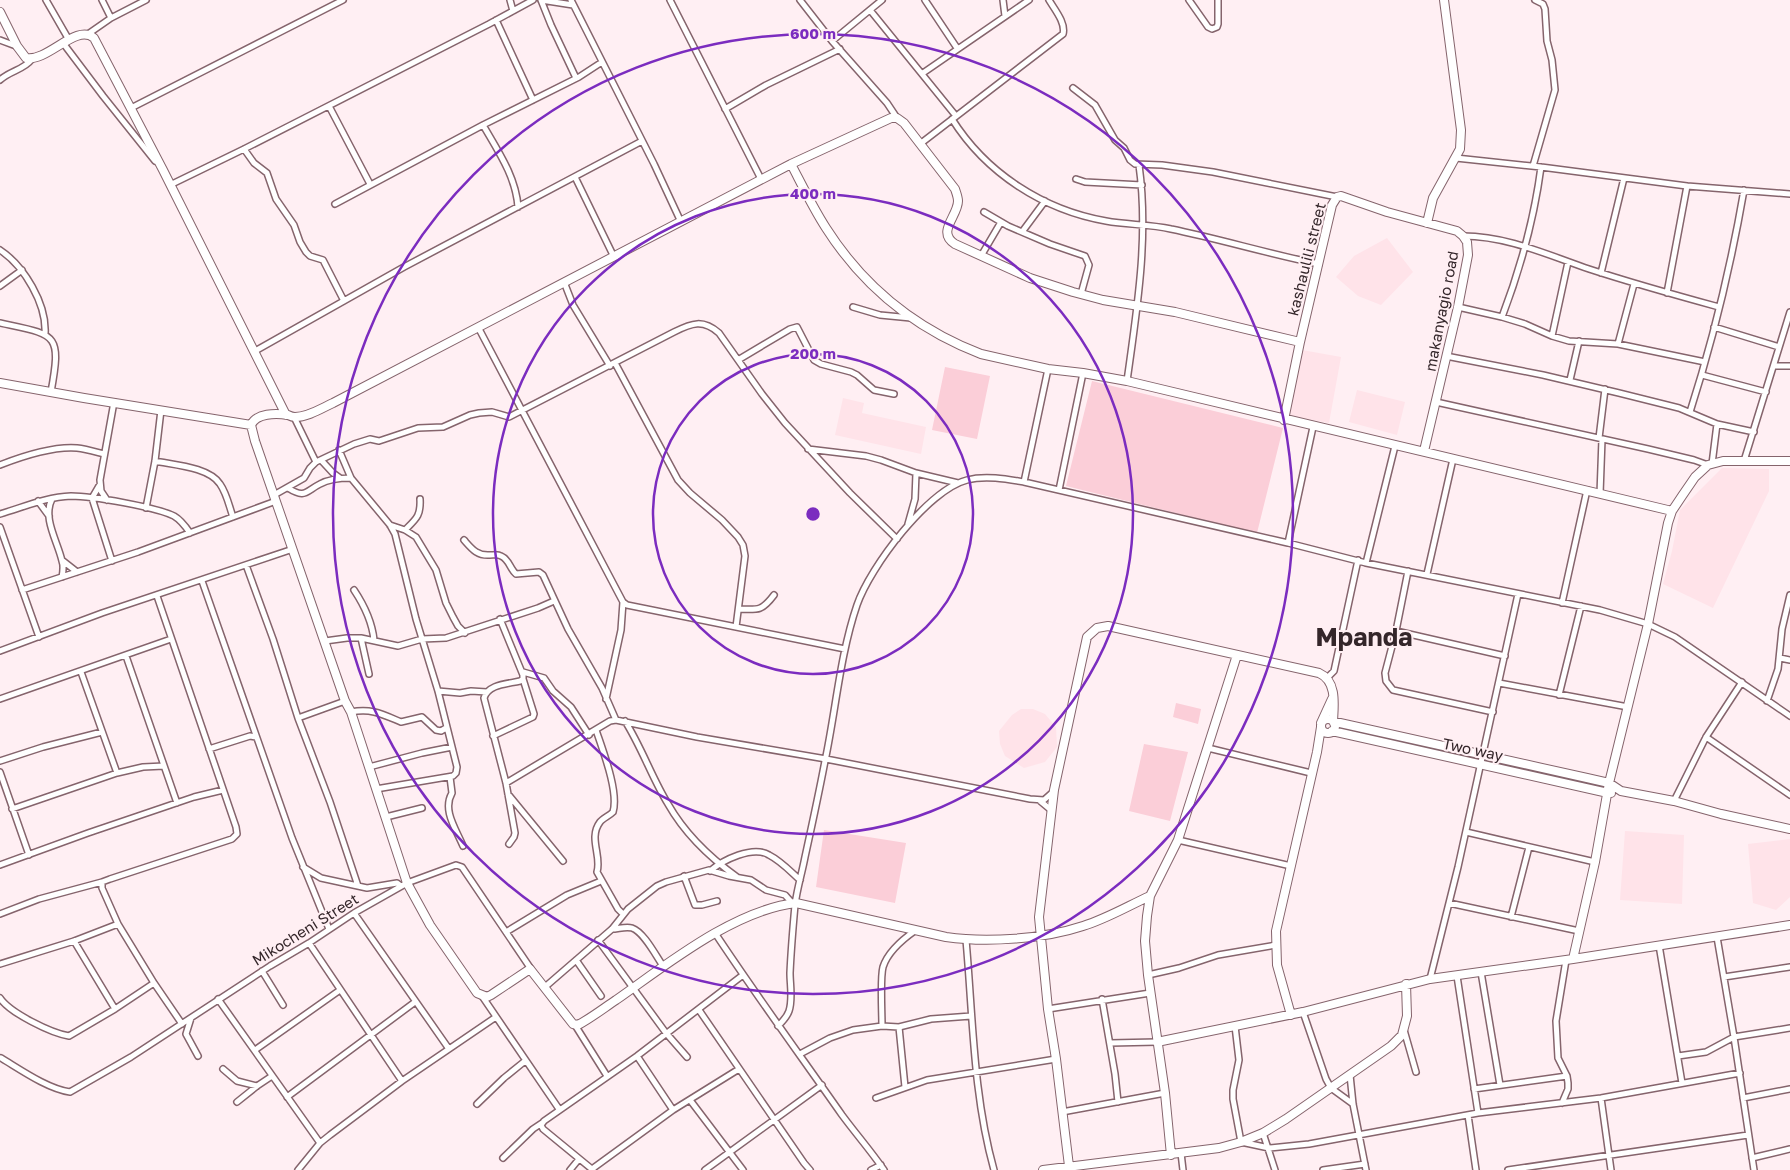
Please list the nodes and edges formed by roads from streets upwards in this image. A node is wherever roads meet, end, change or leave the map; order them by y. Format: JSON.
{"nodes":[{"id":1,"x":46,"y":0,"type":"edge"},
{"id":2,"x":102,"y":0,"type":"edge"},
{"id":3,"x":146,"y":0,"type":"edge"},
{"id":4,"x":343,"y":0,"type":"edge"},
{"id":5,"x":510,"y":0,"type":"edge"},
{"id":6,"x":521,"y":0,"type":"edge"},
{"id":7,"x":541,"y":0,"type":"edge"},
{"id":8,"x":670,"y":0,"type":"edge"},
{"id":9,"x":882,"y":0,"type":"edge"},
{"id":10,"x":925,"y":0,"type":"edge"},
{"id":11,"x":1003,"y":0,"type":"edge"},
{"id":12,"x":1029,"y":0,"type":"edge"},
{"id":13,"x":1050,"y":0,"type":"edge"},
{"id":14,"x":1189,"y":0,"type":"edge"},
{"id":15,"x":1218,"y":0,"type":"edge"},
{"id":16,"x":1444,"y":0,"type":"edge"},
{"id":17,"x":1535,"y":0,"type":"edge"},
{"id":18,"x":530,"y":1,"type":"edge"},
{"id":19,"x":803,"y":1,"type":"edge"},
{"id":20,"x":572,"y":3,"type":"edge"},
{"id":21,"x":870,"y":10,"type":"junction"},
{"id":22,"x":513,"y":11,"type":"junction"},
{"id":23,"x":0,"y":12,"type":"edge"},
{"id":24,"x":1005,"y":16,"type":"junction"},
{"id":25,"x":112,"y":18,"type":"junction"},
{"id":26,"x":496,"y":20,"type":"junction"},
{"id":27,"x":88,"y":34,"type":"junction"},
{"id":28,"x":0,"y":40,"type":"edge"},
{"id":29,"x":66,"y":41,"type":"junction"},
{"id":30,"x":832,"y":41,"type":"junction"},
{"id":31,"x":17,"y":46,"type":"junction"},
{"id":32,"x":957,"y":48,"type":"junction"},
{"id":33,"x":840,"y":49,"type":"junction"},
{"id":34,"x":32,"y":59,"type":"junction"},
{"id":35,"x":602,"y":62,"type":"junction"},
{"id":36,"x":922,"y":73,"type":"junction"},
{"id":37,"x":576,"y":78,"type":"junction"},
{"id":38,"x":0,"y":80,"type":"edge"},
{"id":39,"x":1074,"y":88,"type":"dead end"},
{"id":40,"x":533,"y":100,"type":"junction"},
{"id":41,"x":887,"y":102,"type":"junction"},
{"id":42,"x":329,"y":106,"type":"junction"},
{"id":43,"x":131,"y":108,"type":"junction"},
{"id":44,"x":725,"y":109,"type":"junction"},
{"id":45,"x":897,"y":118,"type":"junction"},
{"id":46,"x":954,"y":118,"type":"junction"},
{"id":47,"x":883,"y":121,"type":"junction"},
{"id":48,"x":483,"y":125,"type":"junction"},
{"id":49,"x":642,"y":141,"type":"junction"},
{"id":50,"x":920,"y":144,"type":"junction"},
{"id":51,"x":244,"y":149,"type":"junction"},
{"id":52,"x":1456,"y":158,"type":"junction"},
{"id":53,"x":791,"y":164,"type":"junction"},
{"id":54,"x":1139,"y":165,"type":"junction"},
{"id":55,"x":1533,"y":166,"type":"junction"},
{"id":56,"x":1541,"y":167,"type":"junction"},
{"id":57,"x":163,"y":170,"type":"junction"},
{"id":58,"x":575,"y":177,"type":"junction"},
{"id":59,"x":1624,"y":178,"type":"junction"},
{"id":60,"x":761,"y":179,"type":"junction"},
{"id":61,"x":1076,"y":179,"type":"dead end"},
{"id":62,"x":370,"y":184,"type":"junction"},
{"id":63,"x":170,"y":185,"type":"junction"},
{"id":64,"x":1142,"y":185,"type":"junction"},
{"id":65,"x":1687,"y":186,"type":"junction"},
{"id":66,"x":1744,"y":190,"type":"junction"},
{"id":67,"x":1790,"y":194,"type":"edge"},
{"id":68,"x":1337,"y":196,"type":"junction"},
{"id":69,"x":518,"y":197,"type":"junction"},
{"id":70,"x":1045,"y":202,"type":"junction"},
{"id":71,"x":527,"y":203,"type":"junction"},
{"id":72,"x":335,"y":204,"type":"dead end"},
{"id":73,"x":518,"y":207,"type":"junction"},
{"id":74,"x":984,"y":212,"type":"dead end"},
{"id":75,"x":681,"y":222,"type":"junction"},
{"id":76,"x":1001,"y":222,"type":"junction"},
{"id":77,"x":1427,"y":223,"type":"junction"},
{"id":78,"x":1143,"y":224,"type":"junction"},
{"id":79,"x":1022,"y":232,"type":"junction"},
{"id":80,"x":1463,"y":236,"type":"junction"},
{"id":81,"x":1526,"y":247,"type":"junction"},
{"id":82,"x":0,"y":250,"type":"edge"},
{"id":83,"x":981,"y":256,"type":"junction"},
{"id":84,"x":614,"y":257,"type":"junction"},
{"id":85,"x":1568,"y":262,"type":"junction"},
{"id":86,"x":1319,"y":264,"type":"junction"},
{"id":87,"x":22,"y":270,"type":"junction"},
{"id":88,"x":1600,"y":273,"type":"junction"},
{"id":89,"x":564,"y":282,"type":"junction"},
{"id":90,"x":1634,"y":284,"type":"junction"},
{"id":91,"x":0,"y":286,"type":"edge"},
{"id":92,"x":1667,"y":293,"type":"junction"},
{"id":93,"x":1081,"y":294,"type":"junction"},
{"id":94,"x":344,"y":302,"type":"junction"},
{"id":95,"x":1137,"y":305,"type":"junction"},
{"id":96,"x":853,"y":307,"type":"dead end"},
{"id":97,"x":1458,"y":307,"type":"junction"},
{"id":98,"x":1719,"y":307,"type":"junction"},
{"id":99,"x":1790,"y":312,"type":"edge"},
{"id":100,"x":1502,"y":317,"type":"junction"},
{"id":101,"x":911,"y":318,"type":"junction"},
{"id":102,"x":0,"y":323,"type":"edge"},
{"id":103,"x":478,"y":327,"type":"junction"},
{"id":104,"x":1714,"y":328,"type":"junction"},
{"id":105,"x":45,"y":334,"type":"junction"},
{"id":106,"x":1552,"y":336,"type":"junction"},
{"id":107,"x":1578,"y":341,"type":"junction"},
{"id":108,"x":1300,"y":342,"type":"junction"},
{"id":109,"x":1618,"y":344,"type":"junction"},
{"id":110,"x":1779,"y":348,"type":"junction"},
{"id":111,"x":255,"y":351,"type":"junction"},
{"id":112,"x":1446,"y":356,"type":"junction"},
{"id":113,"x":738,"y":360,"type":"junction"},
{"id":114,"x":1705,"y":362,"type":"junction"},
{"id":115,"x":612,"y":365,"type":"junction"},
{"id":116,"x":1774,"y":366,"type":"junction"},
{"id":117,"x":1790,"y":366,"type":"edge"},
{"id":118,"x":1048,"y":369,"type":"junction"},
{"id":119,"x":1084,"y":373,"type":"junction"},
{"id":120,"x":1702,"y":375,"type":"junction"},
{"id":121,"x":1570,"y":380,"type":"junction"},
{"id":122,"x":1127,"y":381,"type":"junction"},
{"id":123,"x":0,"y":383,"type":"edge"},
{"id":124,"x":1605,"y":389,"type":"junction"},
{"id":125,"x":51,"y":392,"type":"junction"},
{"id":126,"x":1766,"y":392,"type":"junction"},
{"id":127,"x":894,"y":394,"type":"dead end"},
{"id":128,"x":114,"y":402,"type":"junction"},
{"id":129,"x":1436,"y":402,"type":"junction"},
{"id":130,"x":161,"y":410,"type":"junction"},
{"id":131,"x":522,"y":412,"type":"junction"},
{"id":132,"x":1690,"y":412,"type":"junction"},
{"id":133,"x":290,"y":416,"type":"junction"},
{"id":134,"x":1284,"y":420,"type":"junction"},
{"id":135,"x":1717,"y":424,"type":"junction"},
{"id":136,"x":251,"y":425,"type":"junction"},
{"id":137,"x":1313,"y":426,"type":"junction"},
{"id":138,"x":1754,"y":432,"type":"junction"},
{"id":139,"x":1600,"y":439,"type":"junction"},
{"id":140,"x":1395,"y":446,"type":"junction"},
{"id":141,"x":808,"y":449,"type":"junction"},
{"id":142,"x":339,"y":450,"type":"junction"},
{"id":143,"x":1424,"y":452,"type":"junction"},
{"id":144,"x":104,"y":454,"type":"junction"},
{"id":145,"x":1453,"y":459,"type":"junction"},
{"id":146,"x":155,"y":461,"type":"junction"},
{"id":147,"x":319,"y":461,"type":"junction"},
{"id":148,"x":1744,"y":461,"type":"junction"},
{"id":149,"x":1790,"y":461,"type":"edge"},
{"id":150,"x":1710,"y":464,"type":"junction"},
{"id":151,"x":0,"y":465,"type":"edge"},
{"id":152,"x":916,"y":473,"type":"junction"},
{"id":153,"x":340,"y":478,"type":"junction"},
{"id":154,"x":351,"y":478,"type":"junction"},
{"id":155,"x":1024,"y":482,"type":"junction"},
{"id":156,"x":958,"y":483,"type":"junction"},
{"id":157,"x":99,"y":486,"type":"junction"},
{"id":158,"x":288,"y":488,"type":"junction"},
{"id":159,"x":1059,"y":490,"type":"junction"},
{"id":160,"x":1587,"y":490,"type":"junction"},
{"id":161,"x":1600,"y":494,"type":"junction"},
{"id":162,"x":92,"y":498,"type":"junction"},
{"id":163,"x":275,"y":498,"type":"junction"},
{"id":164,"x":52,"y":499,"type":"junction"},
{"id":165,"x":148,"y":499,"type":"junction"},
{"id":166,"x":420,"y":500,"type":"dead end"},
{"id":167,"x":38,"y":501,"type":"junction"},
{"id":168,"x":108,"y":501,"type":"junction"},
{"id":169,"x":136,"y":506,"type":"junction"},
{"id":170,"x":146,"y":508,"type":"junction"},
{"id":171,"x":1672,"y":511,"type":"junction"},
{"id":172,"x":0,"y":514,"type":"edge"},
{"id":173,"x":50,"y":517,"type":"junction"},
{"id":174,"x":233,"y":517,"type":"junction"},
{"id":175,"x":390,"y":525,"type":"junction"},
{"id":176,"x":908,"y":526,"type":"junction"},
{"id":177,"x":0,"y":527,"type":"edge"},
{"id":178,"x":404,"y":530,"type":"junction"},
{"id":179,"x":190,"y":533,"type":"junction"},
{"id":180,"x":897,"y":539,"type":"junction"},
{"id":181,"x":464,"y":540,"type":"dead end"},
{"id":182,"x":1288,"y":543,"type":"junction"},
{"id":183,"x":293,"y":549,"type":"junction"},
{"id":184,"x":1358,"y":560,"type":"junction"},
{"id":185,"x":63,"y":561,"type":"junction"},
{"id":186,"x":112,"y":561,"type":"junction"},
{"id":187,"x":1366,"y":563,"type":"junction"},
{"id":188,"x":246,"y":565,"type":"junction"},
{"id":189,"x":77,"y":572,"type":"junction"},
{"id":190,"x":1408,"y":572,"type":"junction"},
{"id":191,"x":1427,"y":574,"type":"junction"},
{"id":192,"x":62,"y":577,"type":"junction"},
{"id":193,"x":202,"y":581,"type":"junction"},
{"id":194,"x":22,"y":590,"type":"junction"},
{"id":195,"x":354,"y":590,"type":"dead end"},
{"id":196,"x":1518,"y":594,"type":"junction"},
{"id":197,"x":774,"y":595,"type":"dead end"},
{"id":198,"x":1790,"y":595,"type":"edge"},
{"id":199,"x":157,"y":596,"type":"junction"},
{"id":200,"x":554,"y":601,"type":"junction"},
{"id":201,"x":1789,"y":601,"type":"edge"},
{"id":202,"x":623,"y":602,"type":"junction"},
{"id":203,"x":1562,"y":602,"type":"junction"},
{"id":204,"x":1581,"y":606,"type":"junction"},
{"id":205,"x":739,"y":609,"type":"junction"},
{"id":206,"x":500,"y":619,"type":"junction"},
{"id":207,"x":1648,"y":624,"type":"junction"},
{"id":208,"x":736,"y":627,"type":"junction"},
{"id":209,"x":1396,"y":630,"type":"junction"},
{"id":210,"x":465,"y":633,"type":"junction"},
{"id":211,"x":39,"y":637,"type":"junction"},
{"id":212,"x":361,"y":638,"type":"junction"},
{"id":213,"x":171,"y":639,"type":"junction"},
{"id":214,"x":422,"y":639,"type":"junction"},
{"id":215,"x":374,"y":640,"type":"junction"},
{"id":216,"x":325,"y":641,"type":"junction"},
{"id":217,"x":844,"y":649,"type":"junction"},
{"id":218,"x":0,"y":650,"type":"edge"},
{"id":219,"x":1237,"y":655,"type":"junction"},
{"id":220,"x":126,"y":656,"type":"junction"},
{"id":221,"x":1505,"y":656,"type":"junction"},
{"id":222,"x":1780,"y":658,"type":"junction"},
{"id":223,"x":1790,"y":660,"type":"edge"},
{"id":224,"x":81,"y":672,"type":"junction"},
{"id":225,"x":523,"y":672,"type":"junction"},
{"id":226,"x":370,"y":674,"type":"dead end"},
{"id":227,"x":1327,"y":678,"type":"junction"},
{"id":228,"x":523,"y":679,"type":"junction"},
{"id":229,"x":1742,"y":682,"type":"junction"},
{"id":230,"x":1499,"y":684,"type":"junction"},
{"id":231,"x":438,"y":691,"type":"junction"},
{"id":232,"x":487,"y":692,"type":"junction"},
{"id":233,"x":1334,"y":695,"type":"junction"},
{"id":234,"x":1559,"y":695,"type":"junction"},
{"id":235,"x":0,"y":699,"type":"edge"},
{"id":236,"x":606,"y":699,"type":"junction"},
{"id":237,"x":345,"y":701,"type":"junction"},
{"id":238,"x":1767,"y":701,"type":"junction"},
{"id":239,"x":1628,"y":707,"type":"junction"},
{"id":240,"x":1334,"y":711,"type":"junction"},
{"id":241,"x":351,"y":712,"type":"junction"},
{"id":242,"x":1493,"y":712,"type":"junction"},
{"id":243,"x":1790,"y":716,"type":"edge"},
{"id":244,"x":298,"y":718,"type":"junction"},
{"id":245,"x":616,"y":720,"type":"junction"},
{"id":246,"x":625,"y":721,"type":"junction"},
{"id":247,"x":1321,"y":725,"type":"junction"},
{"id":248,"x":1349,"y":725,"type":"junction"},
{"id":249,"x":1332,"y":727,"type":"junction"},
{"id":250,"x":446,"y":728,"type":"junction"},
{"id":251,"x":596,"y":730,"type":"junction"},
{"id":252,"x":102,"y":732,"type":"junction"},
{"id":253,"x":589,"y":735,"type":"junction"},
{"id":254,"x":493,"y":736,"type":"junction"},
{"id":255,"x":256,"y":738,"type":"junction"},
{"id":256,"x":1706,"y":738,"type":"junction"},
{"id":257,"x":452,"y":747,"type":"junction"},
{"id":258,"x":1208,"y":748,"type":"junction"},
{"id":259,"x":209,"y":749,"type":"junction"},
{"id":260,"x":1317,"y":752,"type":"junction"},
{"id":261,"x":1484,"y":755,"type":"junction"},
{"id":262,"x":826,"y":759,"type":"junction"},
{"id":263,"x":0,"y":761,"type":"edge"},
{"id":264,"x":1481,"y":765,"type":"junction"},
{"id":265,"x":164,"y":766,"type":"junction"},
{"id":266,"x":369,"y":767,"type":"junction"},
{"id":267,"x":0,"y":772,"type":"edge"},
{"id":268,"x":117,"y":773,"type":"junction"},
{"id":269,"x":1311,"y":773,"type":"junction"},
{"id":270,"x":450,"y":777,"type":"junction"},
{"id":271,"x":506,"y":783,"type":"junction"},
{"id":272,"x":1608,"y":783,"type":"junction"},
{"id":273,"x":376,"y":789,"type":"junction"},
{"id":274,"x":223,"y":790,"type":"junction"},
{"id":275,"x":1054,"y":790,"type":"junction"},
{"id":276,"x":1621,"y":791,"type":"junction"},
{"id":277,"x":1608,"y":793,"type":"junction"},
{"id":278,"x":508,"y":794,"type":"junction"},
{"id":279,"x":1790,"y":795,"type":"edge"},
{"id":280,"x":1039,"y":800,"type":"junction"},
{"id":281,"x":1674,"y":801,"type":"junction"},
{"id":282,"x":178,"y":803,"type":"junction"},
{"id":283,"x":422,"y":808,"type":"dead end"},
{"id":284,"x":12,"y":809,"type":"junction"},
{"id":285,"x":1051,"y":810,"type":"junction"},
{"id":286,"x":386,"y":817,"type":"junction"},
{"id":287,"x":1790,"y":829,"type":"edge"},
{"id":288,"x":1466,"y":832,"type":"junction"},
{"id":289,"x":1178,"y":840,"type":"junction"},
{"id":290,"x":509,"y":844,"type":"dead end"},
{"id":291,"x":463,"y":846,"type":"dead end"},
{"id":292,"x":1529,"y":847,"type":"junction"},
{"id":293,"x":29,"y":855,"type":"junction"},
{"id":294,"x":563,"y":861,"type":"dead end"},
{"id":295,"x":1595,"y":862,"type":"junction"},
{"id":296,"x":719,"y":864,"type":"junction"},
{"id":297,"x":0,"y":865,"type":"edge"},
{"id":298,"x":1291,"y":866,"type":"junction"},
{"id":299,"x":303,"y":867,"type":"junction"},
{"id":300,"x":710,"y":871,"type":"junction"},
{"id":301,"x":684,"y":876,"type":"junction"},
{"id":302,"x":738,"y":877,"type":"junction"},
{"id":303,"x":800,"y":880,"type":"junction"},
{"id":304,"x":601,"y":881,"type":"junction"},
{"id":305,"x":102,"y":882,"type":"junction"},
{"id":306,"x":404,"y":884,"type":"junction"},
{"id":307,"x":358,"y":886,"type":"junction"},
{"id":308,"x":1150,"y":896,"type":"junction"},
{"id":309,"x":717,"y":901,"type":"dead end"},
{"id":310,"x":795,"y":903,"type":"junction"},
{"id":311,"x":1134,"y":903,"type":"junction"},
{"id":312,"x":1449,"y":903,"type":"junction"},
{"id":313,"x":354,"y":913,"type":"junction"},
{"id":314,"x":0,"y":914,"type":"edge"},
{"id":315,"x":623,"y":914,"type":"junction"},
{"id":316,"x":1147,"y":916,"type":"junction"},
{"id":317,"x":1511,"y":917,"type":"junction"},
{"id":318,"x":118,"y":924,"type":"junction"},
{"id":319,"x":1790,"y":925,"type":"edge"},
{"id":320,"x":329,"y":929,"type":"junction"},
{"id":321,"x":612,"y":929,"type":"junction"},
{"id":322,"x":917,"y":929,"type":"junction"},
{"id":323,"x":506,"y":932,"type":"junction"},
{"id":324,"x":1579,"y":932,"type":"junction"},
{"id":325,"x":716,"y":933,"type":"junction"},
{"id":326,"x":1040,"y":936,"type":"junction"},
{"id":327,"x":1717,"y":937,"type":"junction"},
{"id":328,"x":598,"y":940,"type":"junction"},
{"id":329,"x":966,"y":940,"type":"junction"},
{"id":330,"x":74,"y":941,"type":"junction"},
{"id":331,"x":309,"y":943,"type":"junction"},
{"id":332,"x":1276,"y":945,"type":"junction"},
{"id":333,"x":1659,"y":945,"type":"junction"},
{"id":334,"x":1569,"y":959,"type":"junction"},
{"id":335,"x":576,"y":960,"type":"junction"},
{"id":336,"x":0,"y":964,"type":"edge"},
{"id":337,"x":663,"y":966,"type":"junction"},
{"id":338,"x":1790,"y":966,"type":"edge"},
{"id":339,"x":531,"y":969,"type":"junction"},
{"id":340,"x":262,"y":971,"type":"junction"},
{"id":341,"x":1481,"y":972,"type":"junction"},
{"id":342,"x":743,"y":975,"type":"junction"},
{"id":343,"x":1148,"y":975,"type":"junction"},
{"id":344,"x":1457,"y":976,"type":"junction"},
{"id":345,"x":1724,"y":977,"type":"junction"},
{"id":346,"x":1430,"y":979,"type":"junction"},
{"id":347,"x":154,"y":983,"type":"junction"},
{"id":348,"x":1406,"y":984,"type":"junction"},
{"id":349,"x":545,"y":987,"type":"junction"},
{"id":350,"x":633,"y":988,"type":"junction"},
{"id":351,"x":340,"y":990,"type":"junction"},
{"id":352,"x":1150,"y":993,"type":"junction"},
{"id":353,"x":482,"y":996,"type":"junction"},
{"id":354,"x":601,"y":996,"type":"dead end"},
{"id":355,"x":0,"y":998,"type":"edge"},
{"id":356,"x":218,"y":999,"type":"junction"},
{"id":357,"x":1102,"y":1000,"type":"junction"},
{"id":358,"x":415,"y":1002,"type":"junction"},
{"id":359,"x":283,"y":1005,"type":"dead end"},
{"id":360,"x":115,"y":1009,"type":"junction"},
{"id":361,"x":1048,"y":1009,"type":"junction"},
{"id":362,"x":699,"y":1010,"type":"junction"},
{"id":363,"x":1303,"y":1012,"type":"junction"},
{"id":364,"x":1291,"y":1014,"type":"junction"},
{"id":365,"x":971,"y":1016,"type":"junction"},
{"id":366,"x":191,"y":1017,"type":"junction"},
{"id":367,"x":496,"y":1017,"type":"junction"},
{"id":368,"x":182,"y":1024,"type":"junction"},
{"id":369,"x":575,"y":1025,"type":"junction"},
{"id":370,"x":778,"y":1026,"type":"junction"},
{"id":371,"x":882,"y":1026,"type":"junction"},
{"id":372,"x":1235,"y":1026,"type":"junction"},
{"id":373,"x":899,"y":1027,"type":"junction"},
{"id":374,"x":1790,"y":1028,"type":"edge"},
{"id":375,"x":1404,"y":1030,"type":"junction"},
{"id":376,"x":666,"y":1033,"type":"junction"},
{"id":377,"x":371,"y":1035,"type":"junction"},
{"id":378,"x":1734,"y":1037,"type":"junction"},
{"id":379,"x":1158,"y":1042,"type":"junction"},
{"id":380,"x":1110,"y":1043,"type":"junction"},
{"id":381,"x":449,"y":1049,"type":"junction"},
{"id":382,"x":255,"y":1050,"type":"junction"},
{"id":383,"x":800,"y":1054,"type":"junction"},
{"id":384,"x":198,"y":1056,"type":"dead end"},
{"id":385,"x":637,"y":1056,"type":"junction"},
{"id":386,"x":1678,"y":1056,"type":"junction"},
{"id":387,"x":1,"y":1058,"type":"edge"},
{"id":388,"x":687,"y":1058,"type":"dead end"},
{"id":389,"x":1056,"y":1059,"type":"junction"},
{"id":390,"x":525,"y":1061,"type":"junction"},
{"id":391,"x":223,"y":1069,"type":"dead end"},
{"id":392,"x":739,"y":1069,"type":"junction"},
{"id":393,"x":1416,"y":1072,"type":"dead end"},
{"id":394,"x":977,"y":1073,"type":"junction"},
{"id":395,"x":1740,"y":1073,"type":"junction"},
{"id":396,"x":1350,"y":1075,"type":"junction"},
{"id":397,"x":272,"y":1076,"type":"junction"},
{"id":398,"x":607,"y":1076,"type":"junction"},
{"id":399,"x":1567,"y":1076,"type":"junction"},
{"id":400,"x":402,"y":1081,"type":"junction"},
{"id":401,"x":1682,"y":1083,"type":"junction"},
{"id":402,"x":822,"y":1085,"type":"junction"},
{"id":403,"x":1500,"y":1085,"type":"junction"},
{"id":404,"x":257,"y":1086,"type":"junction"},
{"id":405,"x":905,"y":1087,"type":"junction"},
{"id":406,"x":1331,"y":1088,"type":"junction"},
{"id":407,"x":1474,"y":1089,"type":"junction"},
{"id":408,"x":1790,"y":1089,"type":"edge"},
{"id":409,"x":1165,"y":1093,"type":"junction"},
{"id":410,"x":287,"y":1097,"type":"junction"},
{"id":411,"x":876,"y":1098,"type":"dead end"},
{"id":412,"x":1601,"y":1098,"type":"junction"},
{"id":413,"x":1743,"y":1098,"type":"junction"},
{"id":414,"x":690,"y":1100,"type":"junction"},
{"id":415,"x":237,"y":1102,"type":"dead end"},
{"id":416,"x":1118,"y":1102,"type":"junction"},
{"id":417,"x":1562,"y":1103,"type":"junction"},
{"id":418,"x":477,"y":1104,"type":"dead end"},
{"id":419,"x":1353,"y":1104,"type":"junction"},
{"id":420,"x":559,"y":1109,"type":"junction"},
{"id":421,"x":673,"y":1110,"type":"junction"},
{"id":422,"x":1062,"y":1112,"type":"junction"},
{"id":423,"x":1478,"y":1113,"type":"junction"},
{"id":424,"x":1468,"y":1115,"type":"junction"},
{"id":425,"x":774,"y":1120,"type":"junction"},
{"id":426,"x":542,"y":1123,"type":"junction"},
{"id":427,"x":1263,"y":1133,"type":"junction"},
{"id":428,"x":1360,"y":1135,"type":"junction"},
{"id":429,"x":1748,"y":1135,"type":"junction"},
{"id":430,"x":1241,"y":1142,"type":"junction"},
{"id":431,"x":320,"y":1143,"type":"junction"},
{"id":432,"x":1268,"y":1148,"type":"junction"},
{"id":433,"x":1790,"y":1149,"type":"edge"},
{"id":434,"x":730,"y":1152,"type":"junction"},
{"id":435,"x":1181,"y":1153,"type":"junction"},
{"id":436,"x":1171,"y":1155,"type":"junction"},
{"id":437,"x":1608,"y":1156,"type":"junction"},
{"id":438,"x":503,"y":1158,"type":"dead end"},
{"id":439,"x":1752,"y":1158,"type":"junction"},
{"id":440,"x":579,"y":1159,"type":"junction"},
{"id":441,"x":881,"y":1165,"type":"junction"},
{"id":442,"x":1069,"y":1166,"type":"junction"},
{"id":443,"x":1365,"y":1167,"type":"edge"},
{"id":444,"x":592,"y":1169,"type":"edge"},
{"id":445,"x":298,"y":1170,"type":"edge"},
{"id":446,"x":570,"y":1170,"type":"edge"},
{"id":447,"x":705,"y":1170,"type":"edge"},
{"id":448,"x":743,"y":1170,"type":"edge"},
{"id":449,"x":810,"y":1170,"type":"edge"},
{"id":450,"x":871,"y":1170,"type":"edge"},
{"id":451,"x":884,"y":1170,"type":"edge"},
{"id":452,"x":994,"y":1170,"type":"edge"},
{"id":453,"x":1043,"y":1170,"type":"edge"},
{"id":454,"x":1183,"y":1170,"type":"edge"},
{"id":455,"x":1275,"y":1170,"type":"edge"},
{"id":456,"x":1324,"y":1170,"type":"edge"},
{"id":457,"x":1476,"y":1170,"type":"edge"},
{"id":458,"x":1508,"y":1170,"type":"edge"},
{"id":459,"x":1611,"y":1170,"type":"edge"},
{"id":460,"x":1754,"y":1170,"type":"edge"}],
"edges":[{"from":1,"to":29,"type":"street"},
{"from":2,"to":25,"type":"street"},
{"from":3,"to":25,"type":"street"},
{"from":4,"to":43,"type":"street"},
{"from":5,"to":22,"type":"street"},
{"from":6,"to":18,"type":"street"},
{"from":7,"to":20,"type":"street"},
{"from":7,"to":37,"type":"street"},
{"from":8,"to":44,"type":"street"},
{"from":9,"to":21,"type":"street"},
{"from":10,"to":32,"type":"street"},
{"from":11,"to":24,"type":"street"},
{"from":12,"to":24,"type":"street"},
{"from":13,"to":46,"type":"street"},
{"from":14,"to":15,"type":"street"},
{"from":16,"to":52,"type":"street"},
{"from":17,"to":55,"type":"street"},
{"from":18,"to":22,"type":"street"},
{"from":19,"to":30,"type":"street"},
{"from":20,"to":35,"type":"street"},
{"from":21,"to":30,"type":"street"},
{"from":21,"to":36,"type":"street"},
{"from":22,"to":26,"type":"street"},
{"from":23,"to":31,"type":"street"},
{"from":24,"to":32,"type":"street"},
{"from":25,"to":27,"type":"street"},
{"from":26,"to":40,"type":"street"},
{"from":26,"to":42,"type":"street"},
{"from":27,"to":29,"type":"street"},
{"from":27,"to":43,"type":"street"},
{"from":28,"to":31,"type":"street"},
{"from":29,"to":34,"type":"street"},
{"from":29,"to":57,"type":"street"},
{"from":30,"to":33,"type":"street"},
{"from":31,"to":34,"type":"street"},
{"from":32,"to":36,"type":"street"},
{"from":33,"to":41,"type":"street"},
{"from":33,"to":44,"type":"street"},
{"from":34,"to":38,"type":"street"},
{"from":35,"to":37,"type":"street"},
{"from":35,"to":49,"type":"street"},
{"from":36,"to":46,"type":"street"},
{"from":37,"to":40,"type":"street"},
{"from":39,"to":54,"type":"street"},
{"from":40,"to":48,"type":"street"},
{"from":41,"to":45,"type":"street"},
{"from":41,"to":47,"type":"street"},
{"from":42,"to":51,"type":"street"},
{"from":42,"to":62,"type":"street"},
{"from":43,"to":57,"type":"street"},
{"from":44,"to":60,"type":"street"},
{"from":45,"to":47,"type":"street"},
{"from":45,"to":50,"type":"street"},
{"from":46,"to":50,"type":"street"},
{"from":46,"to":70,"type":"street"},
{"from":47,"to":53,"type":"street"},
{"from":48,"to":62,"type":"street"},
{"from":48,"to":69,"type":"street"},
{"from":49,"to":58,"type":"street"},
{"from":49,"to":75,"type":"street"},
{"from":50,"to":83,"type":"street"},
{"from":51,"to":63,"type":"street"},
{"from":51,"to":94,"type":"street"},
{"from":52,"to":55,"type":"street"},
{"from":52,"to":77,"type":"street"},
{"from":53,"to":60,"type":"street"},
{"from":53,"to":101,"type":"street"},
{"from":54,"to":64,"type":"street"},
{"from":54,"to":68,"type":"street"},
{"from":55,"to":56,"type":"street"},
{"from":56,"to":59,"type":"street"},
{"from":56,"to":81,"type":"street"},
{"from":57,"to":63,"type":"street"},
{"from":58,"to":71,"type":"street"},
{"from":58,"to":84,"type":"street"},
{"from":59,"to":65,"type":"street"},
{"from":59,"to":88,"type":"street"},
{"from":60,"to":75,"type":"street"},
{"from":61,"to":64,"type":"street"},
{"from":62,"to":72,"type":"street"},
{"from":63,"to":111,"type":"street"},
{"from":64,"to":78,"type":"street"},
{"from":65,"to":66,"type":"street"},
{"from":65,"to":92,"type":"street"},
{"from":66,"to":67,"type":"street"},
{"from":66,"to":98,"type":"street"},
{"from":68,"to":77,"type":"street","name":"kashaulili street"},
{"from":68,"to":86,"type":"street","name":"kashaulili street"},
{"from":69,"to":71,"type":"street"},
{"from":69,"to":73,"type":"street"},
{"from":70,"to":78,"type":"street"},
{"from":70,"to":79,"type":"street"},
{"from":71,"to":73,"type":"street"},
{"from":73,"to":94,"type":"street"},
{"from":74,"to":76,"type":"street"},
{"from":75,"to":84,"type":"street"},
{"from":76,"to":79,"type":"street"},
{"from":76,"to":83,"type":"street"},
{"from":77,"to":80,"type":"street","name":"makanyagio road"},
{"from":78,"to":86,"type":"street"},
{"from":78,"to":95,"type":"street"},
{"from":79,"to":93,"type":"street"},
{"from":80,"to":81,"type":"street"},
{"from":80,"to":97,"type":"street","name":"makanyagio road"},
{"from":81,"to":85,"type":"street"},
{"from":81,"to":100,"type":"street"},
{"from":82,"to":87,"type":"street"},
{"from":83,"to":93,"type":"street"},
{"from":84,"to":89,"type":"street"},
{"from":85,"to":88,"type":"street"},
{"from":85,"to":106,"type":"street"},
{"from":86,"to":108,"type":"street","name":"kashaulili street"},
{"from":87,"to":91,"type":"street"},
{"from":87,"to":105,"type":"street"},
{"from":88,"to":90,"type":"street"},
{"from":89,"to":103,"type":"street"},
{"from":89,"to":115,"type":"street"},
{"from":90,"to":92,"type":"street"},
{"from":90,"to":109,"type":"street"},
{"from":92,"to":98,"type":"street"},
{"from":93,"to":95,"type":"street"},
{"from":94,"to":111,"type":"street"},
{"from":95,"to":108,"type":"street"},
{"from":95,"to":122,"type":"street"},
{"from":96,"to":101,"type":"street"},
{"from":97,"to":100,"type":"street"},
{"from":97,"to":112,"type":"street","name":"makanyagio road"},
{"from":98,"to":104,"type":"street"},
{"from":99,"to":110,"type":"street"},
{"from":100,"to":106,"type":"street"},
{"from":101,"to":118,"type":"street"},
{"from":102,"to":105,"type":"street"},
{"from":103,"to":131,"type":"street"},
{"from":103,"to":133,"type":"street"},
{"from":104,"to":110,"type":"street"},
{"from":104,"to":114,"type":"street"},
{"from":105,"to":125,"type":"street"},
{"from":106,"to":107,"type":"street"},
{"from":107,"to":109,"type":"street"},
{"from":107,"to":121,"type":"street"},
{"from":108,"to":134,"type":"street","name":"kashaulili street"},
{"from":109,"to":114,"type":"street"},
{"from":110,"to":116,"type":"street"},
{"from":111,"to":133,"type":"street"},
{"from":112,"to":121,"type":"street"},
{"from":112,"to":129,"type":"street","name":"makanyagio road"},
{"from":113,"to":115,"type":"street"},
{"from":113,"to":127,"type":"street"},
{"from":113,"to":141,"type":"street"},
{"from":114,"to":120,"type":"street"},
{"from":115,"to":131,"type":"street"},
{"from":115,"to":205,"type":"street"},
{"from":116,"to":117,"type":"street"},
{"from":116,"to":126,"type":"street"},
{"from":118,"to":119,"type":"street"},
{"from":118,"to":155,"type":"street"},
{"from":119,"to":122,"type":"street"},
{"from":119,"to":159,"type":"street"},
{"from":120,"to":126,"type":"street"},
{"from":120,"to":132,"type":"street"},
{"from":121,"to":124,"type":"street"},
{"from":122,"to":134,"type":"street"},
{"from":123,"to":125,"type":"street"},
{"from":124,"to":132,"type":"street"},
{"from":124,"to":139,"type":"street"},
{"from":125,"to":128,"type":"street"},
{"from":126,"to":138,"type":"street"},
{"from":128,"to":130,"type":"street"},
{"from":128,"to":144,"type":"street"},
{"from":129,"to":139,"type":"street"},
{"from":129,"to":143,"type":"street","name":"makanyagio road"},
{"from":130,"to":136,"type":"street"},
{"from":130,"to":146,"type":"street"},
{"from":131,"to":142,"type":"street"},
{"from":131,"to":202,"type":"street"},
{"from":132,"to":135,"type":"street"},
{"from":133,"to":136,"type":"street"},
{"from":133,"to":147,"type":"street"},
{"from":134,"to":137,"type":"street"},
{"from":135,"to":138,"type":"street"},
{"from":135,"to":150,"type":"street"},
{"from":136,"to":163,"type":"street"},
{"from":137,"to":140,"type":"street"},
{"from":137,"to":182,"type":"street"},
{"from":138,"to":148,"type":"street"},
{"from":139,"to":150,"type":"street"},
{"from":139,"to":161,"type":"street"},
{"from":140,"to":143,"type":"street"},
{"from":140,"to":187,"type":"street"},
{"from":141,"to":152,"type":"street"},
{"from":141,"to":180,"type":"street"},
{"from":142,"to":147,"type":"street"},
{"from":142,"to":154,"type":"street"},
{"from":143,"to":145,"type":"street"},
{"from":144,"to":151,"type":"street"},
{"from":144,"to":157,"type":"street"},
{"from":145,"to":160,"type":"street"},
{"from":145,"to":191,"type":"street"},
{"from":146,"to":165,"type":"street"},
{"from":146,"to":174,"type":"street"},
{"from":147,"to":153,"type":"street"},
{"from":147,"to":158,"type":"street"},
{"from":148,"to":149,"type":"street"},
{"from":148,"to":150,"type":"street"},
{"from":150,"to":171,"type":"street"},
{"from":152,"to":156,"type":"street"},
{"from":152,"to":176,"type":"street"},
{"from":153,"to":154,"type":"street"},
{"from":153,"to":158,"type":"street"},
{"from":154,"to":175,"type":"street"},
{"from":155,"to":156,"type":"street"},
{"from":155,"to":159,"type":"street"},
{"from":156,"to":176,"type":"street"},
{"from":157,"to":162,"type":"street"},
{"from":157,"to":168,"type":"street"},
{"from":158,"to":163,"type":"street"},
{"from":159,"to":182,"type":"street"},
{"from":160,"to":161,"type":"street"},
{"from":160,"to":203,"type":"street"},
{"from":161,"to":171,"type":"street"},
{"from":162,"to":164,"type":"street"},
{"from":162,"to":168,"type":"street"},
{"from":162,"to":186,"type":"street"},
{"from":163,"to":174,"type":"street"},
{"from":163,"to":183,"type":"street"},
{"from":164,"to":167,"type":"street"},
{"from":164,"to":173,"type":"street"},
{"from":165,"to":169,"type":"street"},
{"from":165,"to":170,"type":"street"},
{"from":166,"to":178,"type":"street"},
{"from":167,"to":172,"type":"street"},
{"from":167,"to":173,"type":"street"},
{"from":168,"to":169,"type":"street"},
{"from":169,"to":170,"type":"street"},
{"from":170,"to":179,"type":"street"},
{"from":171,"to":207,"type":"street"},
{"from":173,"to":185,"type":"street"},
{"from":174,"to":179,"type":"street"},
{"from":175,"to":178,"type":"street"},
{"from":175,"to":214,"type":"street"},
{"from":176,"to":180,"type":"street"},
{"from":177,"to":194,"type":"street"},
{"from":178,"to":210,"type":"street"},
{"from":179,"to":186,"type":"street"},
{"from":180,"to":217,"type":"street"},
{"from":181,"to":200,"type":"street"},
{"from":182,"to":184,"type":"street"},
{"from":183,"to":188,"type":"street"},
{"from":183,"to":216,"type":"street"},
{"from":184,"to":187,"type":"street"},
{"from":184,"to":227,"type":"street"},
{"from":185,"to":189,"type":"street"},
{"from":185,"to":192,"type":"street"},
{"from":186,"to":189,"type":"street"},
{"from":187,"to":190,"type":"street"},
{"from":188,"to":193,"type":"street"},
{"from":188,"to":244,"type":"street"},
{"from":189,"to":192,"type":"street"},
{"from":190,"to":191,"type":"street"},
{"from":190,"to":209,"type":"street"},
{"from":191,"to":196,"type":"street"},
{"from":192,"to":194,"type":"street"},
{"from":193,"to":199,"type":"street"},
{"from":193,"to":255,"type":"street"},
{"from":194,"to":211,"type":"street"},
{"from":195,"to":215,"type":"street"},
{"from":196,"to":203,"type":"street"},
{"from":196,"to":221,"type":"street"},
{"from":197,"to":205,"type":"street"},
{"from":198,"to":201,"type":"street"},
{"from":199,"to":211,"type":"street"},
{"from":199,"to":213,"type":"street"},
{"from":200,"to":206,"type":"street"},
{"from":200,"to":236,"type":"street"},
{"from":201,"to":222,"type":"street"},
{"from":202,"to":208,"type":"street"},
{"from":202,"to":236,"type":"street"},
{"from":203,"to":204,"type":"street"},
{"from":204,"to":207,"type":"street"},
{"from":204,"to":234,"type":"street"},
{"from":205,"to":208,"type":"street"},
{"from":206,"to":210,"type":"street"},
{"from":206,"to":225,"type":"street"},
{"from":207,"to":229,"type":"street"},
{"from":207,"to":239,"type":"street"},
{"from":208,"to":217,"type":"street"},
{"from":209,"to":221,"type":"street"},
{"from":209,"to":242,"type":"street"},
{"from":210,"to":214,"type":"street"},
{"from":211,"to":218,"type":"street"},
{"from":212,"to":215,"type":"street"},
{"from":212,"to":216,"type":"street"},
{"from":212,"to":226,"type":"street"},
{"from":213,"to":220,"type":"street"},
{"from":213,"to":259,"type":"street"},
{"from":214,"to":215,"type":"street"},
{"from":214,"to":231,"type":"street"},
{"from":216,"to":237,"type":"street"},
{"from":217,"to":262,"type":"street"},
{"from":219,"to":227,"type":"street"},
{"from":219,"to":258,"type":"street"},
{"from":219,"to":275,"type":"street"},
{"from":220,"to":224,"type":"street"},
{"from":220,"to":265,"type":"street"},
{"from":221,"to":230,"type":"street"},
{"from":222,"to":223,"type":"street"},
{"from":222,"to":238,"type":"street"},
{"from":224,"to":235,"type":"street"},
{"from":224,"to":252,"type":"street"},
{"from":225,"to":228,"type":"street"},
{"from":225,"to":253,"type":"street"},
{"from":227,"to":233,"type":"street"},
{"from":228,"to":232,"type":"street"},
{"from":228,"to":254,"type":"street"},
{"from":229,"to":238,"type":"street"},
{"from":229,"to":256,"type":"street"},
{"from":230,"to":234,"type":"street"},
{"from":230,"to":242,"type":"street"},
{"from":231,"to":232,"type":"street"},
{"from":231,"to":250,"type":"street"},
{"from":232,"to":254,"type":"street"},
{"from":233,"to":240,"type":"street"},
{"from":233,"to":247,"type":"street"},
{"from":234,"to":239,"type":"street"},
{"from":236,"to":245,"type":"street"},
{"from":237,"to":241,"type":"street"},
{"from":237,"to":244,"type":"street"},
{"from":238,"to":243,"type":"street"},
{"from":239,"to":272,"type":"street"},
{"from":240,"to":248,"type":"street"},
{"from":240,"to":249,"type":"street"},
{"from":241,"to":250,"type":"street"},
{"from":241,"to":266,"type":"street"},
{"from":242,"to":261,"type":"street"},
{"from":244,"to":307,"type":"street"},
{"from":245,"to":246,"type":"street"},
{"from":245,"to":251,"type":"street"},
{"from":246,"to":262,"type":"street"},
{"from":246,"to":296,"type":"street"},
{"from":247,"to":249,"type":"street"},
{"from":247,"to":249,"type":"street"},
{"from":247,"to":260,"type":"street"},
{"from":248,"to":249,"type":"street"},
{"from":248,"to":261,"type":"street"},
{"from":249,"to":260,"type":"street"},
{"from":249,"to":264,"type":"street","name":"Two way"},
{"from":250,"to":257,"type":"street"},
{"from":251,"to":253,"type":"street"},
{"from":251,"to":304,"type":"street"},
{"from":252,"to":263,"type":"street"},
{"from":252,"to":268,"type":"street"},
{"from":253,"to":271,"type":"street"},
{"from":254,"to":271,"type":"street"},
{"from":255,"to":259,"type":"street"},
{"from":255,"to":299,"type":"street"},
{"from":256,"to":279,"type":"street"},
{"from":256,"to":281,"type":"street"},
{"from":257,"to":266,"type":"street"},
{"from":257,"to":270,"type":"street"},
{"from":258,"to":269,"type":"street"},
{"from":258,"to":289,"type":"street"},
{"from":259,"to":274,"type":"street"},
{"from":260,"to":269,"type":"street"},
{"from":261,"to":264,"type":"street"},
{"from":261,"to":272,"type":"street"},
{"from":262,"to":280,"type":"street"},
{"from":262,"to":303,"type":"street"},
{"from":264,"to":277,"type":"street","name":"Two way"},
{"from":264,"to":288,"type":"street"},
{"from":265,"to":268,"type":"street"},
{"from":265,"to":282,"type":"street"},
{"from":266,"to":273,"type":"street"},
{"from":267,"to":284,"type":"street"},
{"from":268,"to":284,"type":"street"},
{"from":269,"to":298,"type":"street"},
{"from":270,"to":273,"type":"street"},
{"from":270,"to":291,"type":"street"},
{"from":271,"to":278,"type":"street"},
{"from":272,"to":276,"type":"street"},
{"from":272,"to":277,"type":"street"},
{"from":273,"to":286,"type":"street"},
{"from":274,"to":282,"type":"street"},
{"from":274,"to":305,"type":"street"},
{"from":275,"to":280,"type":"street"},
{"from":275,"to":285,"type":"street"},
{"from":276,"to":277,"type":"street"},
{"from":276,"to":281,"type":"street"},
{"from":277,"to":295,"type":"street"},
{"from":278,"to":290,"type":"street"},
{"from":278,"to":294,"type":"street"},
{"from":280,"to":285,"type":"street"},
{"from":281,"to":287,"type":"street"},
{"from":282,"to":293,"type":"street"},
{"from":283,"to":286,"type":"street"},
{"from":284,"to":293,"type":"street"},
{"from":285,"to":326,"type":"street"},
{"from":286,"to":306,"type":"street"},
{"from":288,"to":292,"type":"street"},
{"from":288,"to":312,"type":"street"},
{"from":289,"to":298,"type":"street"},
{"from":289,"to":308,"type":"street"},
{"from":292,"to":295,"type":"street"},
{"from":292,"to":317,"type":"street"},
{"from":293,"to":297,"type":"street"},
{"from":295,"to":324,"type":"street"},
{"from":296,"to":300,"type":"street"},
{"from":296,"to":302,"type":"street"},
{"from":296,"to":303,"type":"street"},
{"from":298,"to":332,"type":"street"},
{"from":299,"to":307,"type":"street"},
{"from":299,"to":320,"type":"street"},
{"from":300,"to":301,"type":"street"},
{"from":300,"to":302,"type":"street"},
{"from":301,"to":309,"type":"street"},
{"from":301,"to":315,"type":"street"},
{"from":302,"to":310,"type":"street"},
{"from":303,"to":310,"type":"street"},
{"from":304,"to":315,"type":"street"},
{"from":304,"to":323,"type":"street"},
{"from":305,"to":314,"type":"street"},
{"from":305,"to":318,"type":"street"},
{"from":306,"to":307,"type":"street"},
{"from":306,"to":313,"type":"street","name":"Mikocheni Street"},
{"from":306,"to":323,"type":"street"},
{"from":306,"to":353,"type":"street"},
{"from":308,"to":311,"type":"street"},
{"from":308,"to":316,"type":"street"},
{"from":310,"to":322,"type":"street"},
{"from":310,"to":325,"type":"street"},
{"from":310,"to":370,"type":"street"},
{"from":311,"to":316,"type":"street"},
{"from":311,"to":326,"type":"street"},
{"from":312,"to":317,"type":"street"},
{"from":312,"to":346,"type":"street"},
{"from":313,"to":320,"type":"street","name":"Mikocheni Street"},
{"from":313,"to":358,"type":"street"},
{"from":315,"to":321,"type":"street"},
{"from":316,"to":343,"type":"street"},
{"from":317,"to":324,"type":"street"},
{"from":318,"to":330,"type":"street"},
{"from":318,"to":347,"type":"street"},
{"from":319,"to":327,"type":"street"},
{"from":320,"to":331,"type":"street","name":"Mikocheni Street"},
{"from":321,"to":328,"type":"street"},
{"from":321,"to":337,"type":"street"},
{"from":322,"to":329,"type":"street"},
{"from":322,"to":371,"type":"street"},
{"from":323,"to":339,"type":"street"},
{"from":324,"to":334,"type":"street"},
{"from":325,"to":337,"type":"street"},
{"from":325,"to":342,"type":"street"},
{"from":326,"to":329,"type":"street"},
{"from":326,"to":361,"type":"street"},
{"from":327,"to":333,"type":"street"},
{"from":327,"to":345,"type":"street"},
{"from":328,"to":335,"type":"street"},
{"from":328,"to":350,"type":"street"},
{"from":329,"to":365,"type":"street"},
{"from":330,"to":336,"type":"street"},
{"from":330,"to":360,"type":"street"},
{"from":331,"to":340,"type":"street","name":"Mikocheni Street"},
{"from":331,"to":351,"type":"street"},
{"from":332,"to":343,"type":"street"},
{"from":332,"to":364,"type":"street"},
{"from":333,"to":334,"type":"street"},
{"from":333,"to":386,"type":"street"},
{"from":334,"to":341,"type":"street"},
{"from":334,"to":399,"type":"street"},
{"from":335,"to":349,"type":"street"},
{"from":335,"to":354,"type":"street"},
{"from":337,"to":350,"type":"street"},
{"from":338,"to":345,"type":"street"},
{"from":339,"to":349,"type":"street"},
{"from":339,"to":353,"type":"street"},
{"from":340,"to":356,"type":"street","name":"Mikocheni Street"},
{"from":340,"to":359,"type":"street"},
{"from":341,"to":344,"type":"street"},
{"from":341,"to":403,"type":"street"},
{"from":342,"to":362,"type":"street"},
{"from":342,"to":370,"type":"street"},
{"from":343,"to":352,"type":"street"},
{"from":344,"to":346,"type":"street"},
{"from":344,"to":407,"type":"street"},
{"from":345,"to":378,"type":"street"},
{"from":346,"to":348,"type":"street"},
{"from":347,"to":360,"type":"street"},
{"from":347,"to":368,"type":"street"},
{"from":348,"to":363,"type":"street"},
{"from":348,"to":375,"type":"street"},
{"from":349,"to":369,"type":"street"},
{"from":350,"to":369,"type":"street"},
{"from":350,"to":376,"type":"street"},
{"from":351,"to":377,"type":"street"},
{"from":351,"to":382,"type":"street"},
{"from":352,"to":357,"type":"street"},
{"from":352,"to":379,"type":"street"},
{"from":353,"to":367,"type":"street"},
{"from":355,"to":360,"type":"street"},
{"from":356,"to":366,"type":"street","name":"Mikocheni Street"},
{"from":356,"to":382,"type":"street"},
{"from":357,"to":361,"type":"street"},
{"from":357,"to":380,"type":"street"},
{"from":358,"to":377,"type":"street"},
{"from":358,"to":381,"type":"street"},
{"from":361,"to":389,"type":"street"},
{"from":362,"to":376,"type":"street"},
{"from":362,"to":392,"type":"street"},
{"from":363,"to":364,"type":"street"},
{"from":363,"to":406,"type":"street"},
{"from":364,"to":372,"type":"street"},
{"from":365,"to":373,"type":"street"},
{"from":365,"to":394,"type":"street"},
{"from":366,"to":368,"type":"street","name":"Mikocheni Street"},
{"from":366,"to":384,"type":"street"},
{"from":367,"to":381,"type":"street"},
{"from":367,"to":390,"type":"street"},
{"from":368,"to":387,"type":"street","name":"Mikocheni Street"},
{"from":369,"to":398,"type":"street"},
{"from":370,"to":383,"type":"street"},
{"from":371,"to":373,"type":"street"},
{"from":371,"to":383,"type":"street"},
{"from":372,"to":379,"type":"street"},
{"from":372,"to":430,"type":"street"},
{"from":373,"to":405,"type":"street"},
{"from":374,"to":378,"type":"street"},
{"from":375,"to":393,"type":"street"},
{"from":375,"to":396,"type":"street"},
{"from":376,"to":385,"type":"street"},
{"from":376,"to":388,"type":"street"},
{"from":377,"to":400,"type":"street"},
{"from":377,"to":410,"type":"street"},
{"from":378,"to":386,"type":"street"},
{"from":378,"to":395,"type":"street"},
{"from":379,"to":380,"type":"street"},
{"from":379,"to":409,"type":"street"},
{"from":380,"to":416,"type":"street"},
{"from":381,"to":400,"type":"street"},
{"from":382,"to":397,"type":"street"},
{"from":383,"to":402,"type":"street"},
{"from":385,"to":398,"type":"street"},
{"from":385,"to":421,"type":"street"},
{"from":386,"to":401,"type":"street"},
{"from":389,"to":394,"type":"street"},
{"from":389,"to":422,"type":"street"},
{"from":390,"to":418,"type":"street"},
{"from":390,"to":420,"type":"street"},
{"from":391,"to":404,"type":"street"},
{"from":392,"to":414,"type":"street"},
{"from":392,"to":425,"type":"street"},
{"from":394,"to":405,"type":"street"},
{"from":394,"to":452,"type":"street"},
{"from":395,"to":401,"type":"street"},
{"from":395,"to":413,"type":"street"},
{"from":396,"to":406,"type":"street"},
{"from":396,"to":419,"type":"street"},
{"from":397,"to":404,"type":"street"},
{"from":397,"to":410,"type":"street"},
{"from":398,"to":420,"type":"street"},
{"from":399,"to":403,"type":"street"},
{"from":399,"to":417,"type":"street"},
{"from":400,"to":431,"type":"street"},
{"from":401,"to":412,"type":"street"},
{"from":402,"to":425,"type":"street"},
{"from":402,"to":441,"type":"street"},
{"from":403,"to":407,"type":"street"},
{"from":404,"to":415,"type":"street"},
{"from":405,"to":411,"type":"street"},
{"from":406,"to":419,"type":"street"},
{"from":406,"to":427,"type":"street"},
{"from":407,"to":423,"type":"street"},
{"from":408,"to":413,"type":"street"},
{"from":409,"to":416,"type":"street"},
{"from":409,"to":436,"type":"street"},
{"from":410,"to":431,"type":"street"},
{"from":412,"to":417,"type":"street"},
{"from":412,"to":437,"type":"street"},
{"from":413,"to":429,"type":"street"},
{"from":414,"to":421,"type":"street"},
{"from":414,"to":434,"type":"street"},
{"from":416,"to":422,"type":"street"},
{"from":417,"to":423,"type":"street"},
{"from":419,"to":428,"type":"street"},
{"from":420,"to":426,"type":"street"},
{"from":421,"to":444,"type":"street"},
{"from":422,"to":442,"type":"street"},
{"from":423,"to":424,"type":"street"},
{"from":424,"to":428,"type":"street"},
{"from":424,"to":457,"type":"street"},
{"from":425,"to":434,"type":"street"},
{"from":425,"to":449,"type":"street"},
{"from":426,"to":438,"type":"street"},
{"from":426,"to":440,"type":"street"},
{"from":427,"to":430,"type":"street"},
{"from":427,"to":432,"type":"street"},
{"from":428,"to":432,"type":"street"},
{"from":428,"to":443,"type":"street"},
{"from":429,"to":437,"type":"street"},
{"from":429,"to":439,"type":"street"},
{"from":430,"to":432,"type":"street"},
{"from":430,"to":435,"type":"street"},
{"from":431,"to":445,"type":"street"},
{"from":432,"to":455,"type":"street"},
{"from":433,"to":439,"type":"street"},
{"from":434,"to":447,"type":"street"},
{"from":434,"to":448,"type":"street"},
{"from":435,"to":436,"type":"street"},
{"from":435,"to":454,"type":"street"},
{"from":436,"to":442,"type":"street"},
{"from":437,"to":458,"type":"street"},
{"from":437,"to":459,"type":"street"},
{"from":439,"to":460,"type":"street"},
{"from":440,"to":444,"type":"street"},
{"from":440,"to":446,"type":"street"},
{"from":441,"to":450,"type":"street"},
{"from":441,"to":451,"type":"street"},
{"from":442,"to":453,"type":"street"},
{"from":443,"to":456,"type":"street"}]}
